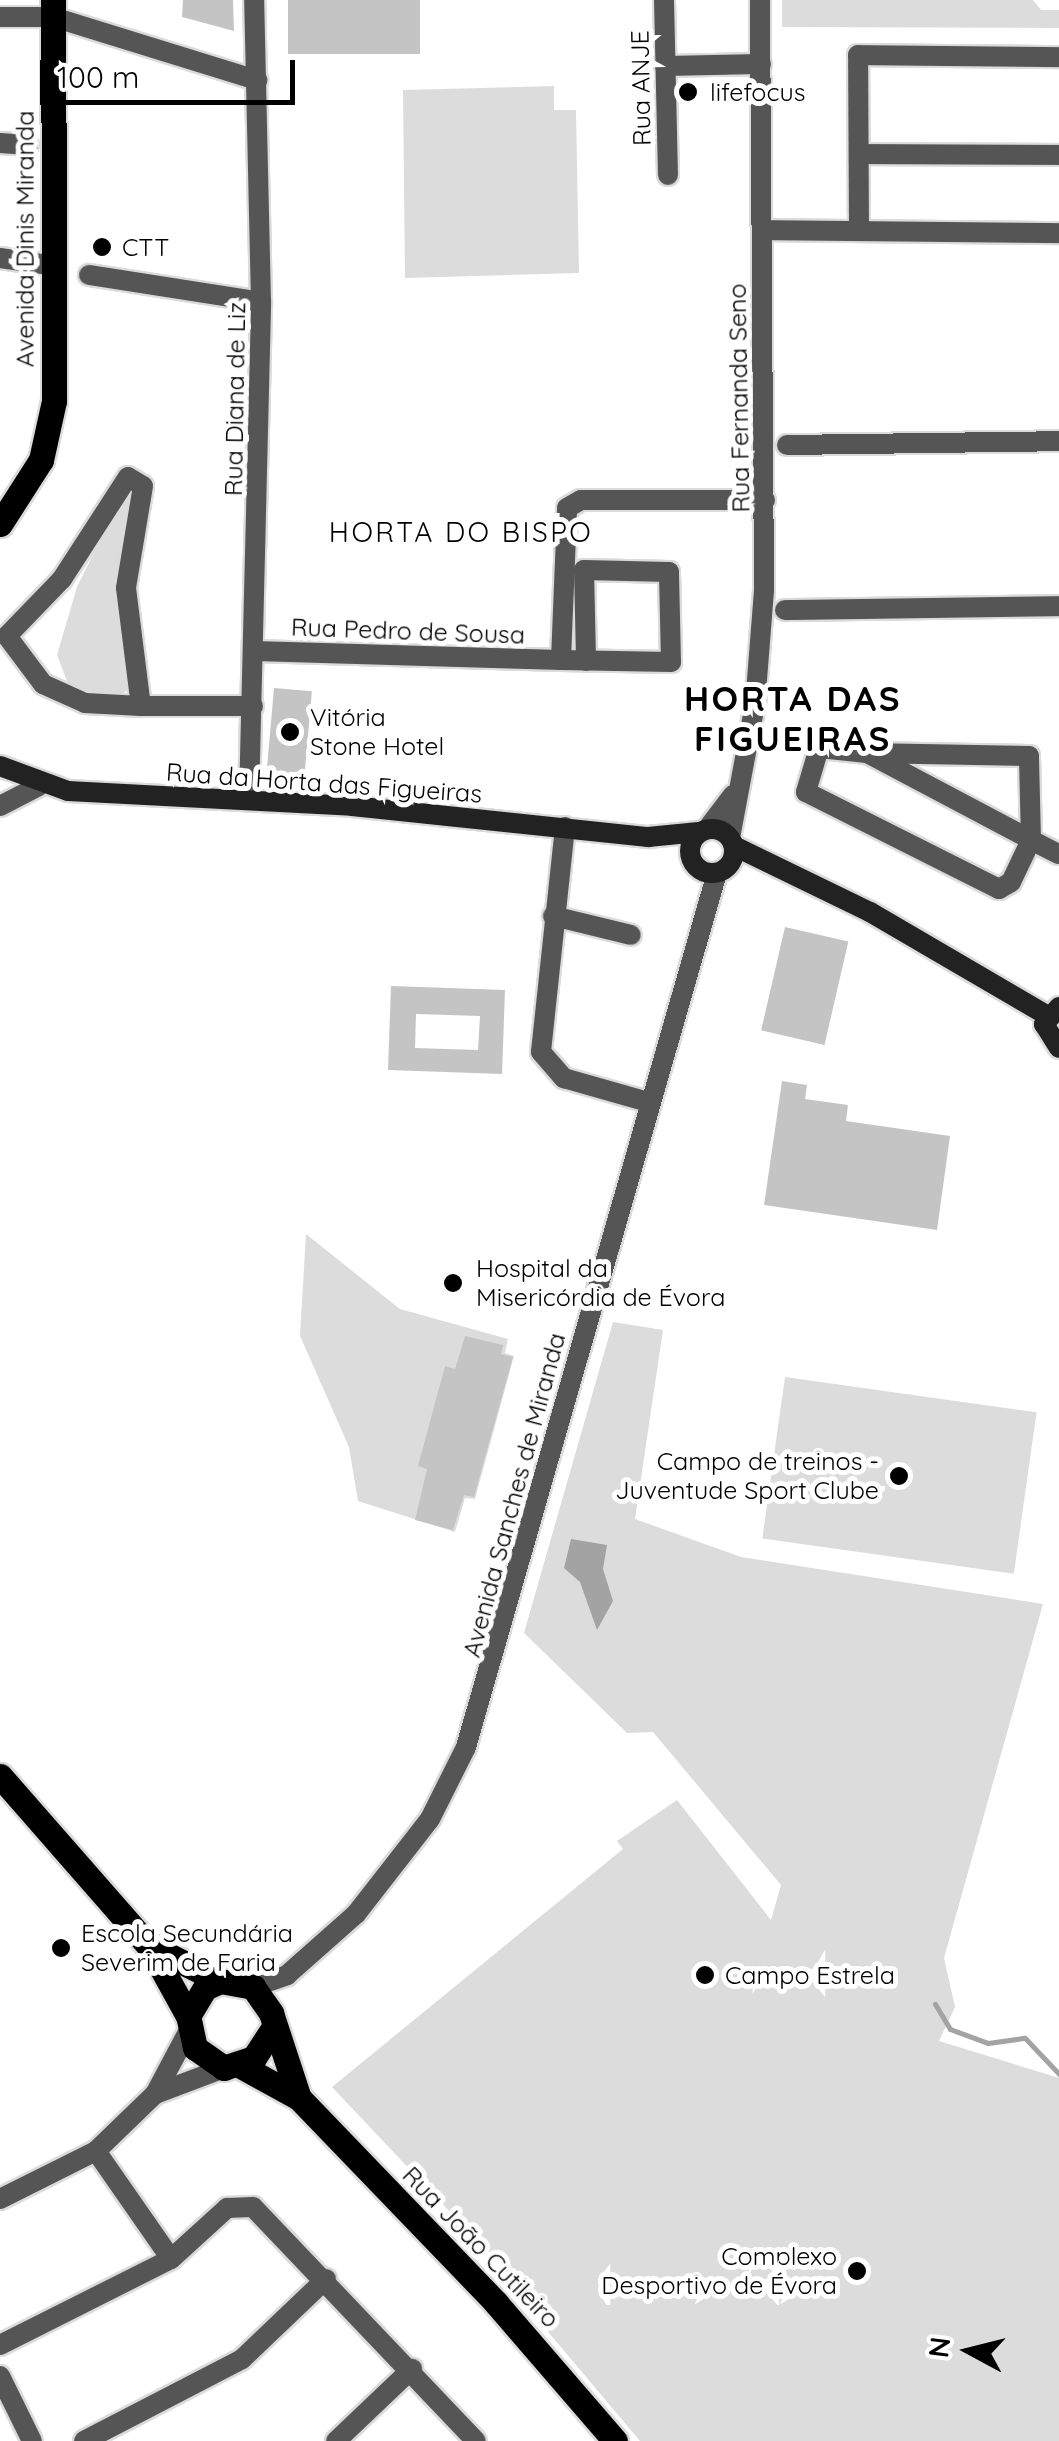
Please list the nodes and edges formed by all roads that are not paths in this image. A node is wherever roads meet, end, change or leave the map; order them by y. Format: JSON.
{"nodes":[{"id":1,"x":254,"y":0,"type":"edge"},
{"id":2,"x":664,"y":0,"type":"edge"},
{"id":3,"x":760,"y":0,"type":"edge"},
{"id":4,"x":53,"y":9,"type":"edge"},
{"id":5,"x":0,"y":17,"type":"edge"},
{"id":6,"x":1059,"y":57,"type":"edge"},
{"id":7,"x":761,"y":64,"type":"junction"},
{"id":8,"x":666,"y":66,"type":"junction"},
{"id":9,"x":257,"y":80,"type":"junction"},
{"id":10,"x":0,"y":143,"type":"edge"},
{"id":11,"x":28,"y":145,"type":"dead end"},
{"id":12,"x":858,"y":154,"type":"junction"},
{"id":13,"x":1059,"y":155,"type":"edge"},
{"id":14,"x":668,"y":175,"type":"dead end"},
{"id":15,"x":762,"y":230,"type":"junction"},
{"id":16,"x":859,"y":230,"type":"junction"},
{"id":17,"x":1059,"y":233,"type":"edge"},
{"id":18,"x":0,"y":258,"type":"edge"},
{"id":19,"x":56,"y":266,"type":"junction"},
{"id":20,"x":89,"y":275,"type":"dead end"},
{"id":21,"x":261,"y":302,"type":"junction"},
{"id":22,"x":1059,"y":441,"type":"edge"},
{"id":23,"x":788,"y":445,"type":"dead end"},
{"id":24,"x":765,"y":500,"type":"junction"},
{"id":25,"x":0,"y":524,"type":"edge"},
{"id":26,"x":1059,"y":606,"type":"edge"},
{"id":27,"x":786,"y":610,"type":"dead end"},
{"id":28,"x":254,"y":651,"type":"junction"},
{"id":29,"x":561,"y":660,"type":"junction"},
{"id":30,"x":586,"y":661,"type":"junction"},
{"id":31,"x":141,"y":706,"type":"junction"},
{"id":32,"x":253,"y":706,"type":"junction"},
{"id":33,"x":867,"y":752,"type":"junction"},
{"id":34,"x":0,"y":766,"type":"edge"},
{"id":35,"x":39,"y":786,"type":"junction"},
{"id":36,"x":734,"y":793,"type":"junction"},
{"id":37,"x":249,"y":798,"type":"junction"},
{"id":38,"x":0,"y":806,"type":"edge"},
{"id":39,"x":565,"y":826,"type":"junction"},
{"id":40,"x":703,"y":830,"type":"junction"},
{"id":41,"x":648,"y":837,"type":"junction"},
{"id":42,"x":1031,"y":840,"type":"junction"},
{"id":43,"x":732,"y":842,"type":"junction"},
{"id":44,"x":1059,"y":854,"type":"edge"},
{"id":45,"x":708,"y":867,"type":"junction"},
{"id":46,"x":770,"y":870,"type":"junction"},
{"id":47,"x":554,"y":916,"type":"junction"},
{"id":48,"x":631,"y":934,"type":"dead end"},
{"id":49,"x":1053,"y":1011,"type":"edge"},
{"id":50,"x":1059,"y":1048,"type":"edge"},
{"id":51,"x":648,"y":1102,"type":"junction"},
{"id":52,"x":0,"y":1776,"type":"edge"},
{"id":53,"x":148,"y":1944,"type":"junction"},
{"id":54,"x":287,"y":1974,"type":"junction"},
{"id":55,"x":220,"y":1981,"type":"junction"},
{"id":56,"x":252,"y":1987,"type":"junction"},
{"id":57,"x":272,"y":2022,"type":"junction"},
{"id":58,"x":188,"y":2024,"type":"junction"},
{"id":59,"x":232,"y":2066,"type":"junction"},
{"id":60,"x":155,"y":2094,"type":"junction"},
{"id":61,"x":299,"y":2098,"type":"junction"},
{"id":62,"x":96,"y":2151,"type":"junction"},
{"id":63,"x":0,"y":2199,"type":"edge"},
{"id":64,"x":171,"y":2259,"type":"junction"},
{"id":65,"x":326,"y":2279,"type":"junction"},
{"id":66,"x":0,"y":2346,"type":"edge"},
{"id":67,"x":412,"y":2369,"type":"junction"},
{"id":68,"x":0,"y":2376,"type":"edge"},
{"id":69,"x":86,"y":2440,"type":"edge"},
{"id":70,"x":32,"y":2441,"type":"edge"},
{"id":71,"x":336,"y":2441,"type":"edge"},
{"id":72,"x":476,"y":2441,"type":"edge"},
{"id":73,"x":615,"y":2441,"type":"edge"}],
"edges":[{"from":1,"to":9,"type":"street","name":"Rua Diana de Liz"},
{"from":2,"to":8,"type":"street","name":"Rua ANJE"},
{"from":3,"to":7,"type":"street","name":"Rua Fernanda Seno"},
{"from":4,"to":5,"type":"street"},
{"from":4,"to":9,"type":"street"},
{"from":4,"to":19,"type":"main road","name":"Avenida Dinis Miranda"},
{"from":6,"to":12,"type":"street"},
{"from":7,"to":8,"type":"street"},
{"from":7,"to":15,"type":"street","name":"Rua Fernanda Seno"},
{"from":8,"to":14,"type":"street","name":"Rua ANJE"},
{"from":9,"to":21,"type":"street","name":"Rua Diana de Liz"},
{"from":10,"to":11,"type":"street"},
{"from":12,"to":13,"type":"street"},
{"from":12,"to":16,"type":"street"},
{"from":15,"to":16,"type":"street"},
{"from":15,"to":24,"type":"street","name":"Rua Fernanda Seno"},
{"from":16,"to":17,"type":"street"},
{"from":18,"to":19,"type":"street"},
{"from":19,"to":25,"type":"main road","name":"Avenida Dinis Miranda"},
{"from":20,"to":21,"type":"street"},
{"from":21,"to":28,"type":"street","name":"Rua Diana de Liz"},
{"from":22,"to":23,"type":"street"},
{"from":24,"to":29,"type":"street"},
{"from":24,"to":36,"type":"street","name":"Rua Fernanda Seno"},
{"from":26,"to":27,"type":"street"},
{"from":28,"to":29,"type":"street","name":"Rua Pedro de Sousa"},
{"from":28,"to":32,"type":"street","name":"Rua Diana de Liz"},
{"from":29,"to":30,"type":"street","name":"Rua Pedro de Sousa"},
{"from":30,"to":30,"type":"street","name":"Rua Pedro de Sousa"},
{"from":31,"to":31,"type":"street"},
{"from":31,"to":32,"type":"street"},
{"from":32,"to":37,"type":"street","name":"Rua Diana de Liz"},
{"from":33,"to":42,"type":"street"},
{"from":33,"to":42,"type":"street"},
{"from":33,"to":42,"type":"street"},
{"from":34,"to":35,"type":"street","name":"Rua da Horta das Figueiras"},
{"from":35,"to":37,"type":"street","name":"Rua da Horta das Figueiras"},
{"from":35,"to":38,"type":"street"},
{"from":36,"to":40,"type":"street","name":"Rua Fernanda Seno"},
{"from":36,"to":43,"type":"street","name":"Rua Fernanda Seno"},
{"from":37,"to":39,"type":"street","name":"Rua da Horta das Figueiras"},
{"from":39,"to":41,"type":"street","name":"Rua da Horta das Figueiras"},
{"from":39,"to":47,"type":"street"},
{"from":40,"to":41,"type":"street","name":"Rua da Horta das Figueiras"},
{"from":40,"to":43,"type":"street","name":"Rua da Horta das Figueiras"},
{"from":40,"to":45,"type":"street"},
{"from":41,"to":45,"type":"street","name":"Rua da Horta das Figueiras"},
{"from":42,"to":44,"type":"street"},
{"from":43,"to":45,"type":"street"},
{"from":43,"to":46,"type":"street","name":"Rua da Horta das Figueiras"},
{"from":45,"to":46,"type":"street","name":"Rua da Horta das Figueiras"},
{"from":45,"to":51,"type":"street","name":"Avenida Sanches de Miranda"},
{"from":46,"to":49,"type":"street","name":"Rua da Horta das Figueiras"},
{"from":47,"to":48,"type":"street"},
{"from":47,"to":51,"type":"street"},
{"from":49,"to":50,"type":"street","name":"Rua da Horta das Figueiras"},
{"from":51,"to":54,"type":"street","name":"Avenida Sanches de Miranda"},
{"from":52,"to":53,"type":"main road","name":"Rua João Cutileiro"},
{"from":53,"to":55,"type":"main road","name":"Rua João Cutileiro"},
{"from":53,"to":58,"type":"main road","name":"Rua João Cutileiro"},
{"from":54,"to":56,"type":"street","name":"Avenida Sanches de Miranda"},
{"from":54,"to":57,"type":"street","name":"Avenida Sanches de Miranda"},
{"from":55,"to":56,"type":"main road","name":"Rua João Cutileiro"},
{"from":55,"to":58,"type":"main road"},
{"from":56,"to":57,"type":"main road","name":"Rua João Cutileiro"},
{"from":57,"to":59,"type":"main road"},
{"from":57,"to":61,"type":"main road","name":"Rua João Cutileiro"},
{"from":58,"to":59,"type":"main road","name":"Rua João Cutileiro"},
{"from":58,"to":60,"type":"street"},
{"from":59,"to":60,"type":"street"},
{"from":59,"to":61,"type":"main road","name":"Rua João Cutileiro"},
{"from":60,"to":62,"type":"street"},
{"from":61,"to":73,"type":"main road","name":"Rua João Cutileiro"},
{"from":62,"to":63,"type":"street"},
{"from":62,"to":64,"type":"street"},
{"from":64,"to":65,"type":"street"},
{"from":64,"to":66,"type":"street"},
{"from":65,"to":67,"type":"street"},
{"from":65,"to":69,"type":"street"},
{"from":67,"to":71,"type":"street"},
{"from":67,"to":72,"type":"street"},
{"from":68,"to":70,"type":"street"}]}
